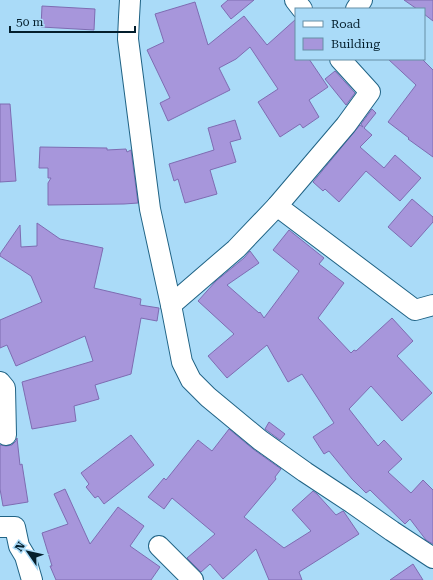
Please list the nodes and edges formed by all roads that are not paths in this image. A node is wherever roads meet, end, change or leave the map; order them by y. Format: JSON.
{"nodes":[{"id":1,"x":130,"y":0,"type":"edge"},
{"id":2,"x":341,"y":60,"type":"edge"},
{"id":3,"x":276,"y":206,"type":"junction"},
{"id":4,"x":171,"y":305,"type":"junction"},
{"id":5,"x":433,"y":305,"type":"edge"},
{"id":6,"x":0,"y":382,"type":"edge"},
{"id":7,"x":6,"y":435,"type":"dead end"},
{"id":8,"x":0,"y":527,"type":"edge"},
{"id":9,"x":159,"y":546,"type":"dead end"},
{"id":10,"x":433,"y":558,"type":"edge"},
{"id":11,"x":32,"y":580,"type":"edge"},
{"id":12,"x":193,"y":580,"type":"edge"}],
"edges":[{"from":1,"to":4,"type":"street"},
{"from":2,"to":3,"type":"street"},
{"from":3,"to":4,"type":"street"},
{"from":3,"to":5,"type":"street"},
{"from":4,"to":10,"type":"street"},
{"from":6,"to":7,"type":"street"},
{"from":8,"to":11,"type":"street"},
{"from":9,"to":12,"type":"street"}]}
